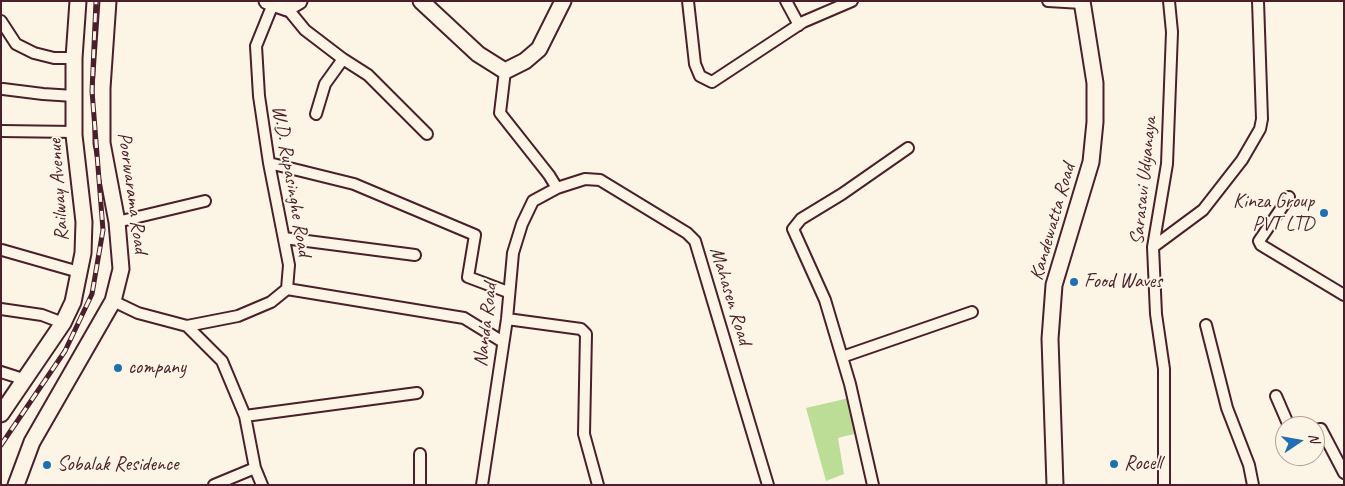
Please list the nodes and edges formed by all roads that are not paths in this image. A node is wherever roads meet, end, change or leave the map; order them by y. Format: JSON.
{"nodes":[{"id":1,"x":78,"y":1,"type":"edge"},
{"id":2,"x":108,"y":1,"type":"edge"},
{"id":3,"x":421,"y":1,"type":"edge"},
{"id":4,"x":563,"y":1,"type":"edge"},
{"id":5,"x":688,"y":1,"type":"edge"},
{"id":6,"x":786,"y":1,"type":"edge"},
{"id":7,"x":852,"y":1,"type":"edge"},
{"id":8,"x":1048,"y":1,"type":"edge"},
{"id":9,"x":1168,"y":1,"type":"edge"},
{"id":10,"x":1258,"y":1,"type":"edge"},
{"id":11,"x":1082,"y":2,"type":"edge"},
{"id":12,"x":280,"y":3,"type":"edge"},
{"id":13,"x":1,"y":21,"type":"edge"},
{"id":14,"x":799,"y":24,"type":"junction"},
{"id":15,"x":74,"y":58,"type":"junction"},
{"id":16,"x":344,"y":59,"type":"junction"},
{"id":17,"x":505,"y":71,"type":"junction"},
{"id":18,"x":3,"y":89,"type":"dead end"},
{"id":19,"x":74,"y":96,"type":"junction"},
{"id":20,"x":316,"y":114,"type":"dead end"},
{"id":21,"x":1,"y":131,"type":"edge"},
{"id":22,"x":74,"y":132,"type":"junction"},
{"id":23,"x":428,"y":134,"type":"dead end"},
{"id":24,"x":908,"y":148,"type":"dead end"},
{"id":25,"x":269,"y":163,"type":"junction"},
{"id":26,"x":585,"y":178,"type":"joint"},
{"id":27,"x":557,"y":188,"type":"junction"},
{"id":28,"x":1289,"y":197,"type":"dead end"},
{"id":29,"x":205,"y":201,"type":"dead end"},
{"id":30,"x":117,"y":222,"type":"junction"},
{"id":31,"x":284,"y":238,"type":"junction"},
{"id":32,"x":1153,"y":247,"type":"junction"},
{"id":33,"x":2,"y":250,"type":"edge"},
{"id":34,"x":415,"y":255,"type":"dead end"},
{"id":35,"x":79,"y":272,"type":"junction"},
{"id":36,"x":286,"y":289,"type":"junction"},
{"id":37,"x":508,"y":292,"type":"junction"},
{"id":38,"x":1344,"y":295,"type":"edge"},
{"id":39,"x":113,"y":301,"type":"junction"},
{"id":40,"x":1,"y":309,"type":"edge"},
{"id":41,"x":972,"y":312,"type":"dead end"},
{"id":42,"x":507,"y":319,"type":"junction"},
{"id":43,"x":63,"y":323,"type":"junction"},
{"id":44,"x":1206,"y":325,"type":"dead end"},
{"id":45,"x":187,"y":326,"type":"junction"},
{"id":46,"x":502,"y":342,"type":"junction"},
{"id":47,"x":842,"y":357,"type":"junction"},
{"id":48,"x":1,"y":372,"type":"edge"},
{"id":49,"x":26,"y":380,"type":"junction"},
{"id":50,"x":417,"y":393,"type":"dead end"},
{"id":51,"x":1276,"y":396,"type":"dead end"},
{"id":52,"x":1,"y":414,"type":"edge"},
{"id":53,"x":245,"y":416,"type":"junction"},
{"id":54,"x":1285,"y":416,"type":"edge"},
{"id":55,"x":1325,"y":437,"type":"edge"},
{"id":56,"x":420,"y":454,"type":"dead end"},
{"id":57,"x":254,"y":468,"type":"junction"},
{"id":58,"x":1344,"y":473,"type":"edge"},
{"id":59,"x":16,"y":485,"type":"edge"},
{"id":60,"x":214,"y":485,"type":"edge"},
{"id":61,"x":262,"y":485,"type":"edge"},
{"id":62,"x":420,"y":485,"type":"edge"},
{"id":63,"x":482,"y":485,"type":"edge"},
{"id":64,"x":598,"y":485,"type":"edge"},
{"id":65,"x":768,"y":485,"type":"edge"},
{"id":66,"x":873,"y":485,"type":"edge"},
{"id":67,"x":1055,"y":485,"type":"edge"},
{"id":68,"x":1164,"y":485,"type":"edge"},
{"id":69,"x":1252,"y":485,"type":"edge"}],
"edges":[{"from":1,"to":15,"type":"street","name":"Railway Avenue"},
{"from":2,"to":30,"type":"street","name":"Poorwarama Road"},
{"from":3,"to":17,"type":"street"},
{"from":4,"to":17,"type":"street"},
{"from":5,"to":14,"type":"street"},
{"from":6,"to":14,"type":"street"},
{"from":7,"to":14,"type":"street"},
{"from":8,"to":11,"type":"street"},
{"from":9,"to":32,"type":"street","name":"Sarasavi Udyanaya"},
{"from":10,"to":32,"type":"street"},
{"from":11,"to":67,"type":"street","name":"Kandewatta Road"},
{"from":12,"to":16,"type":"street"},
{"from":12,"to":25,"type":"street","name":"W.D. Rupasinghe Road"},
{"from":13,"to":15,"type":"street"},
{"from":15,"to":19,"type":"street","name":"Railway Avenue"},
{"from":16,"to":20,"type":"street"},
{"from":16,"to":23,"type":"street"},
{"from":17,"to":27,"type":"street"},
{"from":18,"to":19,"type":"street"},
{"from":19,"to":22,"type":"street","name":"Railway Avenue"},
{"from":21,"to":22,"type":"street"},
{"from":22,"to":35,"type":"street","name":"Railway Avenue"},
{"from":24,"to":47,"type":"street"},
{"from":25,"to":31,"type":"street","name":"W.D. Rupasinghe Road"},
{"from":25,"to":37,"type":"street"},
{"from":26,"to":27,"type":"street","name":"Nanda Road"},
{"from":26,"to":65,"type":"street","name":"Mahasen Road"},
{"from":27,"to":37,"type":"street","name":"Nanda Road"},
{"from":28,"to":38,"type":"street"},
{"from":29,"to":30,"type":"street"},
{"from":30,"to":39,"type":"street","name":"Poorwarama Road"},
{"from":31,"to":34,"type":"street"},
{"from":31,"to":36,"type":"street","name":"W.D. Rupasinghe Road"},
{"from":32,"to":68,"type":"street","name":"Sarasavi Udyanaya"},
{"from":33,"to":35,"type":"street"},
{"from":35,"to":43,"type":"street","name":"Railway Avenue"},
{"from":36,"to":45,"type":"street"},
{"from":36,"to":46,"type":"street"},
{"from":37,"to":42,"type":"street","name":"Nanda Road"},
{"from":39,"to":45,"type":"street"},
{"from":39,"to":59,"type":"street","name":"Poorwarama Road"},
{"from":40,"to":43,"type":"street"},
{"from":41,"to":47,"type":"street"},
{"from":42,"to":46,"type":"street","name":"Nanda Road"},
{"from":42,"to":64,"type":"street"},
{"from":43,"to":49,"type":"street","name":"Railway Avenue"},
{"from":44,"to":69,"type":"street"},
{"from":45,"to":53,"type":"street"},
{"from":46,"to":63,"type":"street","name":"Nanda Road"},
{"from":47,"to":66,"type":"street"},
{"from":48,"to":49,"type":"street"},
{"from":49,"to":52,"type":"street","name":"Railway Avenue"},
{"from":50,"to":53,"type":"street"},
{"from":51,"to":54,"type":"street"},
{"from":53,"to":57,"type":"street"},
{"from":55,"to":58,"type":"street"},
{"from":56,"to":62,"type":"street"},
{"from":57,"to":60,"type":"street"},
{"from":57,"to":61,"type":"street"}]}
